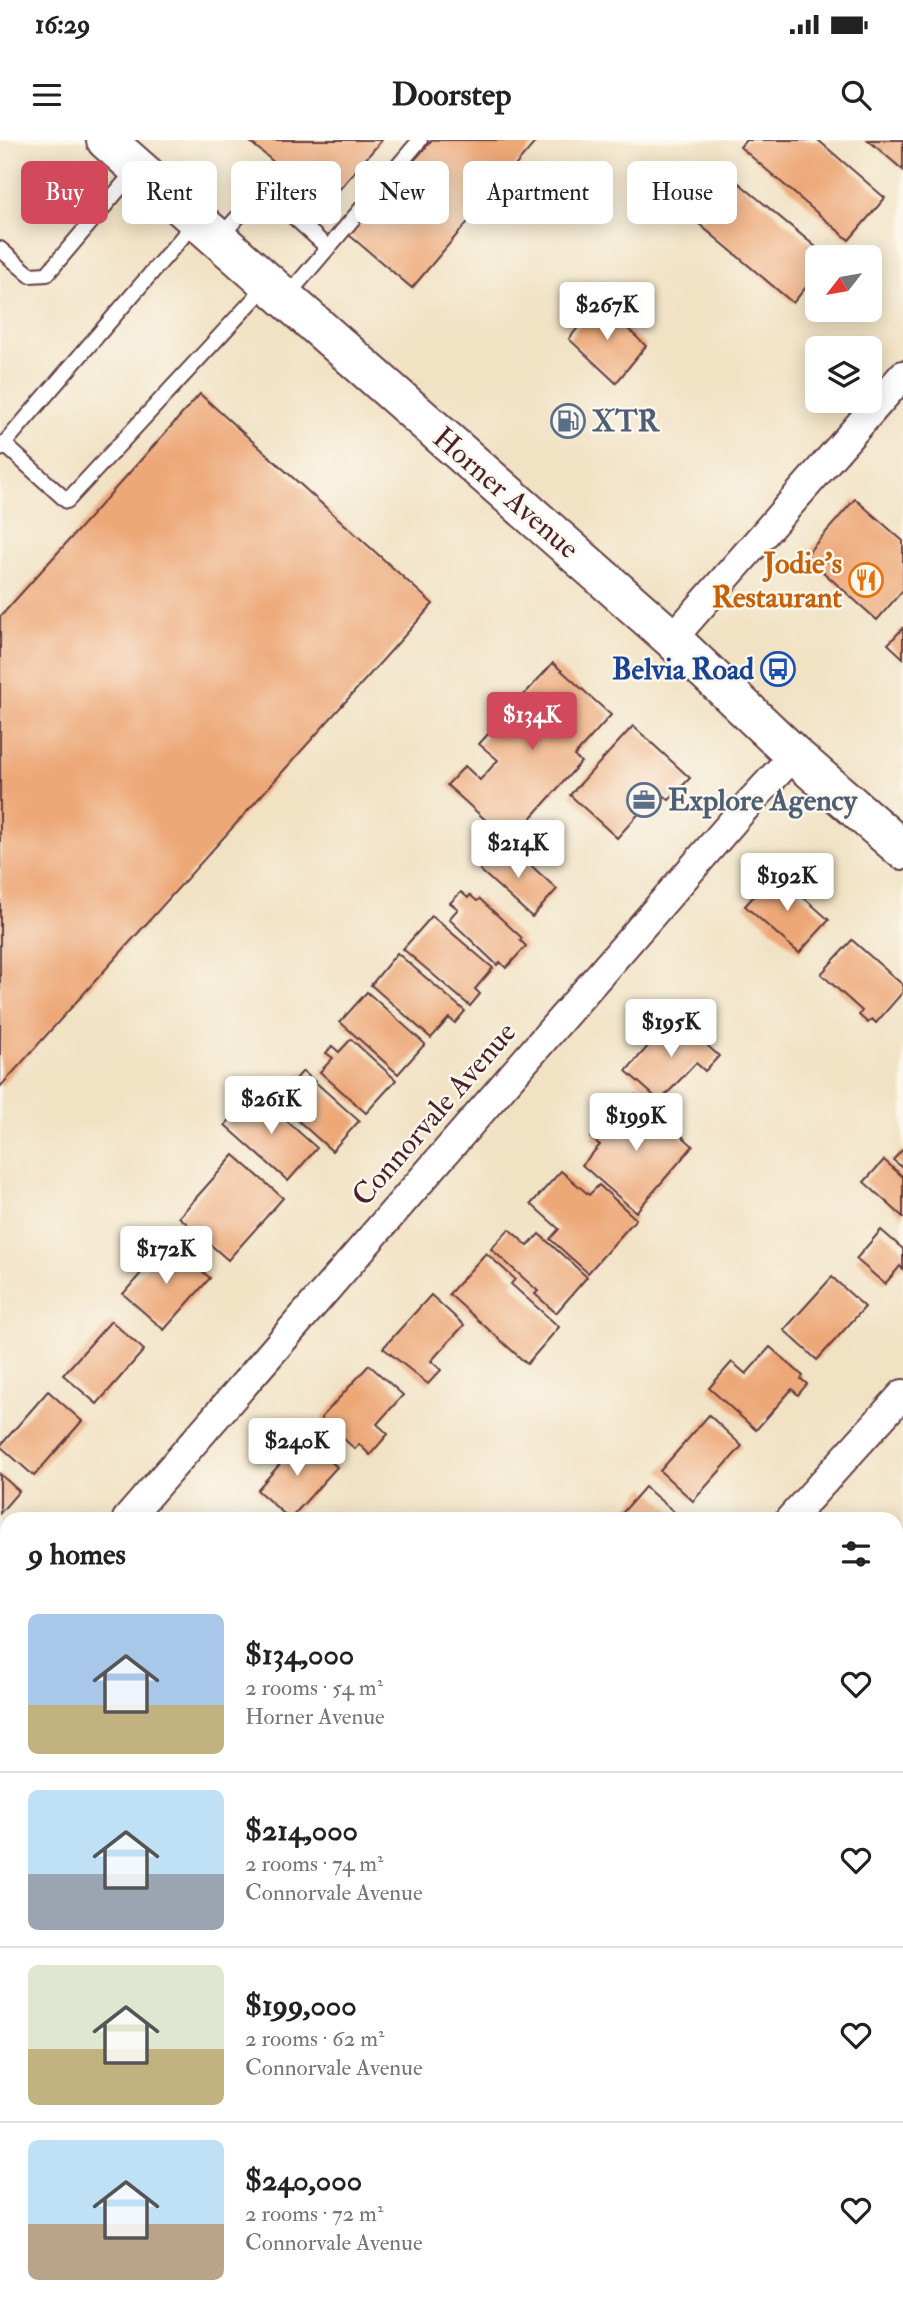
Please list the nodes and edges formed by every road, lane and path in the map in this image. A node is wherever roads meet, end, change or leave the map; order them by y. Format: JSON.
{"nodes":[{"id":1,"x":106,"y":140,"type":"edge"},
{"id":2,"x":421,"y":140,"type":"edge"},
{"id":3,"x":131,"y":161,"type":"edge"},
{"id":4,"x":122,"y":186,"type":"edge"},
{"id":5,"x":202,"y":224,"type":"edge"},
{"id":6,"x":208,"y":229,"type":"junction"},
{"id":7,"x":0,"y":248,"type":"edge"},
{"id":8,"x":328,"y":248,"type":"junction"},
{"id":9,"x":277,"y":290,"type":"junction"},
{"id":10,"x":903,"y":375,"type":"edge"},
{"id":11,"x":2,"y":446,"type":"edge"},
{"id":12,"x":672,"y":639,"type":"junction"},
{"id":13,"x":794,"y":755,"type":"junction"},
{"id":14,"x":903,"y":850,"type":"edge"},
{"id":15,"x":903,"y":1394,"type":"edge"},
{"id":16,"x":133,"y":1512,"type":"edge"},
{"id":17,"x":796,"y":1512,"type":"edge"}],
"edges":[{"from":1,"to":3,"type":"main road","name":"Horner Avenue"},
{"from":2,"to":8,"type":"lane"},
{"from":4,"to":7,"type":"lane"},
{"from":5,"to":6,"type":"main road","name":"Horner Avenue"},
{"from":6,"to":8,"type":"lane"},
{"from":6,"to":9,"type":"main road","name":"Horner Avenue"},
{"from":6,"to":11,"type":"lane"},
{"from":8,"to":9,"type":"lane"},
{"from":9,"to":11,"type":"lane"},
{"from":9,"to":12,"type":"main road","name":"Horner Avenue"},
{"from":10,"to":12,"type":"street"},
{"from":12,"to":13,"type":"main road","name":"Horner Avenue"},
{"from":13,"to":14,"type":"main road","name":"Horner Avenue"},
{"from":13,"to":16,"type":"street","name":"Connorvale Avenue"},
{"from":15,"to":17,"type":"street"}]}
